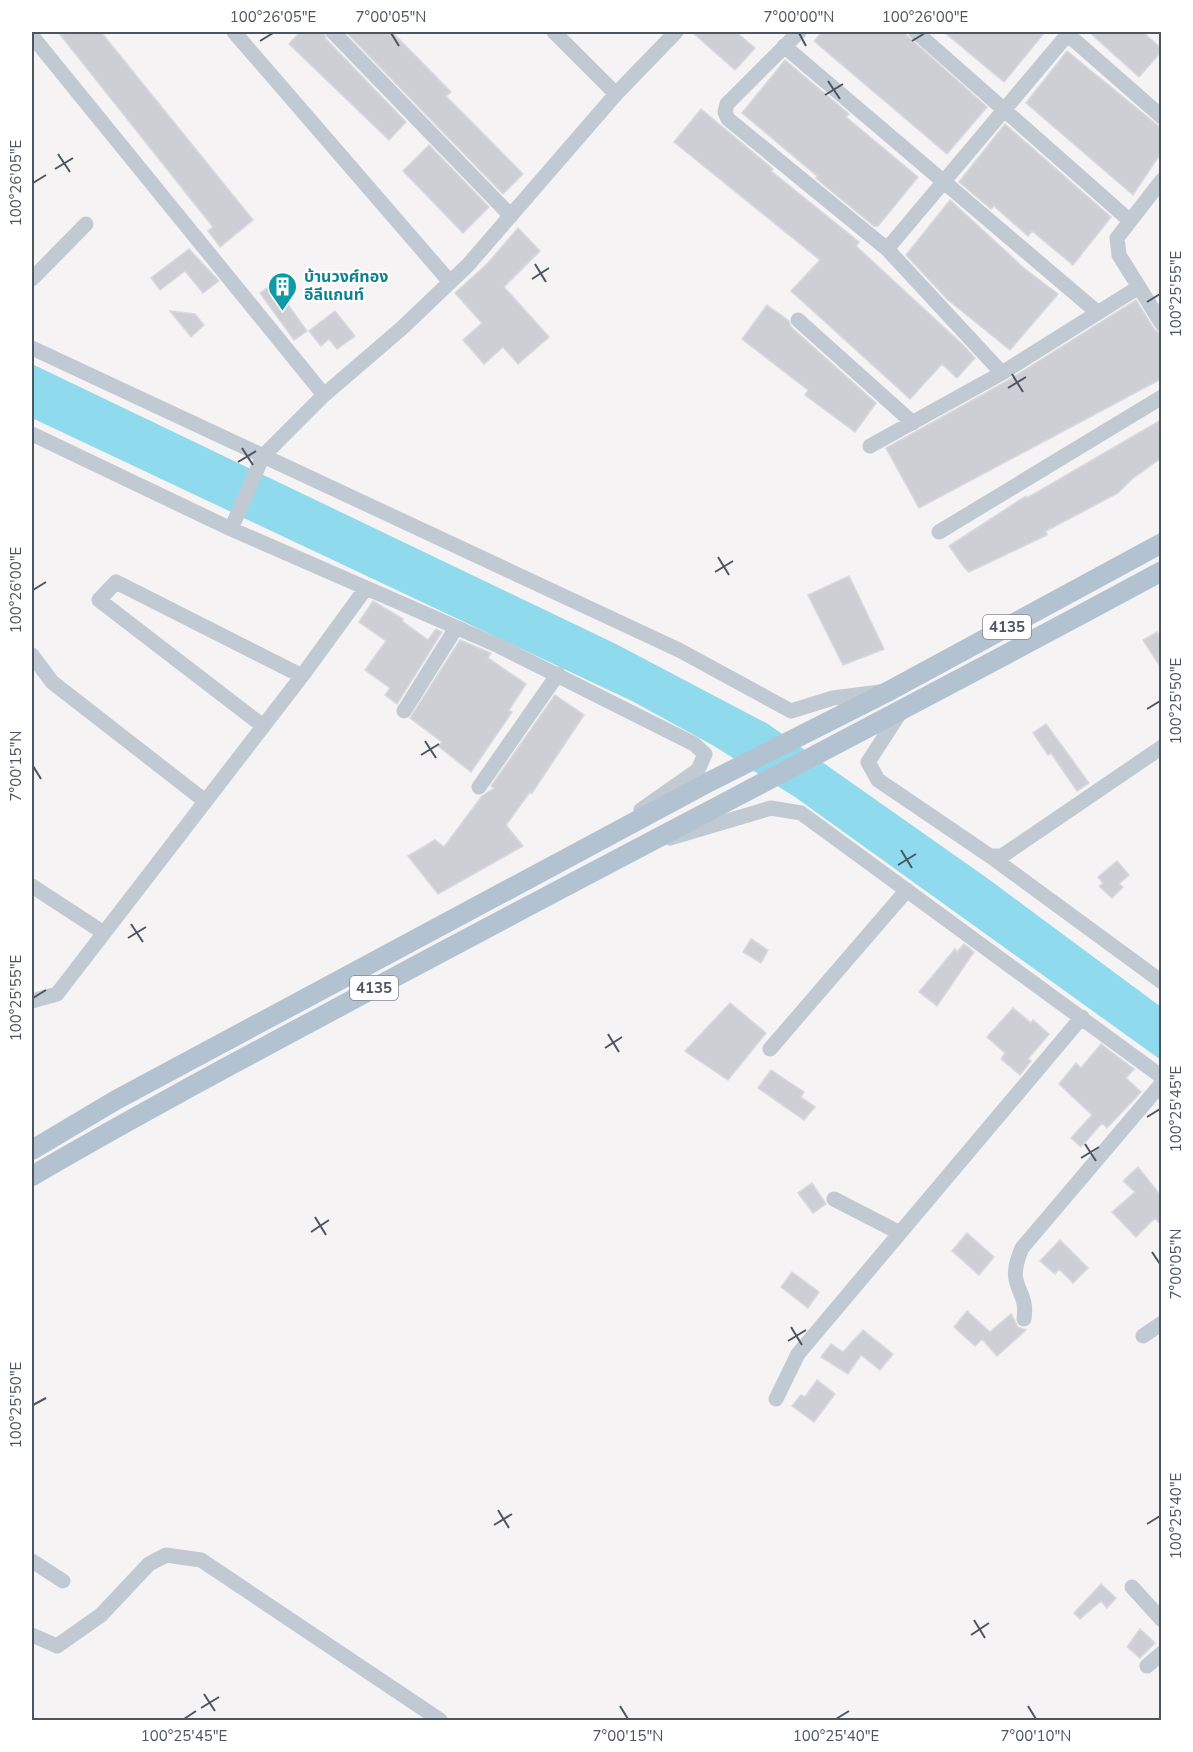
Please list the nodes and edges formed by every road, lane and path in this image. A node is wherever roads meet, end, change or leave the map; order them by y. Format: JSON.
{"nodes":[{"id":1,"x":234,"y":32,"type":"edge"},
{"id":2,"x":333,"y":32,"type":"edge"},
{"id":3,"x":554,"y":32,"type":"edge"},
{"id":4,"x":676,"y":32,"type":"edge"},
{"id":5,"x":799,"y":32,"type":"edge"},
{"id":6,"x":916,"y":32,"type":"edge"},
{"id":7,"x":1067,"y":33,"type":"edge"},
{"id":8,"x":32,"y":36,"type":"edge"},
{"id":9,"x":784,"y":46,"type":"junction"},
{"id":10,"x":616,"y":93,"type":"junction"},
{"id":11,"x":1007,"y":109,"type":"junction"},
{"id":12,"x":1161,"y":117,"type":"edge"},
{"id":13,"x":1161,"y":180,"type":"edge"},
{"id":14,"x":943,"y":181,"type":"junction"},
{"id":15,"x":511,"y":216,"type":"junction"},
{"id":16,"x":1130,"y":219,"type":"junction"},
{"id":17,"x":86,"y":224,"type":"dead end"},
{"id":18,"x":887,"y":249,"type":"junction"},
{"id":19,"x":32,"y":279,"type":"edge"},
{"id":20,"x":450,"y":282,"type":"junction"},
{"id":21,"x":1139,"y":287,"type":"junction"},
{"id":22,"x":1097,"y":312,"type":"junction"},
{"id":23,"x":798,"y":320,"type":"dead end"},
{"id":24,"x":1161,"y":324,"type":"edge"},
{"id":25,"x":32,"y":348,"type":"edge"},
{"id":26,"x":1002,"y":374,"type":"junction"},
{"id":27,"x":324,"y":395,"type":"junction"},
{"id":28,"x":1161,"y":397,"type":"edge"},
{"id":29,"x":913,"y":423,"type":"junction"},
{"id":30,"x":32,"y":434,"type":"edge"},
{"id":31,"x":870,"y":446,"type":"dead end"},
{"id":32,"x":262,"y":456,"type":"junction"},
{"id":33,"x":231,"y":529,"type":"junction"},
{"id":34,"x":939,"y":532,"type":"dead end"},
{"id":35,"x":1161,"y":543,"type":"edge"},
{"id":36,"x":1161,"y":571,"type":"edge"},
{"id":37,"x":366,"y":588,"type":"junction"},
{"id":38,"x":456,"y":628,"type":"junction"},
{"id":39,"x":32,"y":655,"type":"edge"},
{"id":40,"x":558,"y":674,"type":"junction"},
{"id":41,"x":302,"y":676,"type":"junction"},
{"id":42,"x":889,"y":691,"type":"junction"},
{"id":43,"x":404,"y":711,"type":"dead end"},
{"id":44,"x":900,"y":713,"type":"junction"},
{"id":45,"x":263,"y":726,"type":"junction"},
{"id":46,"x":1161,"y":747,"type":"edge"},
{"id":47,"x":479,"y":787,"type":"dead end"},
{"id":48,"x":205,"y":801,"type":"junction"},
{"id":49,"x":641,"y":846,"type":"junction"},
{"id":50,"x":582,"y":852,"type":"junction"},
{"id":51,"x":990,"y":856,"type":"junction"},
{"id":52,"x":32,"y":886,"type":"edge"},
{"id":53,"x":907,"y":890,"type":"junction"},
{"id":54,"x":104,"y":933,"type":"junction"},
{"id":55,"x":1161,"y":982,"type":"edge"},
{"id":56,"x":32,"y":1001,"type":"edge"},
{"id":57,"x":1082,"y":1017,"type":"junction"},
{"id":58,"x":770,"y":1049,"type":"dead end"},
{"id":59,"x":1161,"y":1077,"type":"edge"},
{"id":60,"x":1161,"y":1083,"type":"edge"},
{"id":61,"x":32,"y":1150,"type":"edge"},
{"id":62,"x":32,"y":1176,"type":"edge"},
{"id":63,"x":834,"y":1200,"type":"dead end"},
{"id":64,"x":900,"y":1233,"type":"junction"},
{"id":65,"x":1024,"y":1319,"type":"dead end"},
{"id":66,"x":1161,"y":1323,"type":"edge"},
{"id":67,"x":1143,"y":1336,"type":"dead end"},
{"id":68,"x":776,"y":1399,"type":"dead end"},
{"id":69,"x":32,"y":1561,"type":"edge"},
{"id":70,"x":63,"y":1581,"type":"dead end"},
{"id":71,"x":1132,"y":1587,"type":"dead end"},
{"id":72,"x":1161,"y":1620,"type":"edge"},
{"id":73,"x":32,"y":1635,"type":"edge"},
{"id":74,"x":1161,"y":1653,"type":"edge"},
{"id":75,"x":1147,"y":1666,"type":"dead end"},
{"id":76,"x":440,"y":1720,"type":"edge"}],
"edges":[{"from":1,"to":20,"type":"street"},
{"from":2,"to":15,"type":"street"},
{"from":3,"to":10,"type":"street"},
{"from":4,"to":10,"type":"street"},
{"from":5,"to":9,"type":"street"},
{"from":6,"to":11,"type":"street"},
{"from":7,"to":11,"type":"street"},
{"from":7,"to":12,"type":"street"},
{"from":8,"to":27,"type":"street"},
{"from":9,"to":14,"type":"street"},
{"from":9,"to":18,"type":"street"},
{"from":10,"to":15,"type":"street"},
{"from":11,"to":14,"type":"street"},
{"from":11,"to":16,"type":"street"},
{"from":13,"to":16,"type":"street"},
{"from":14,"to":18,"type":"street"},
{"from":14,"to":22,"type":"street"},
{"from":15,"to":20,"type":"street"},
{"from":16,"to":21,"type":"street"},
{"from":17,"to":19,"type":"street"},
{"from":18,"to":26,"type":"street"},
{"from":20,"to":27,"type":"street"},
{"from":21,"to":22,"type":"street"},
{"from":21,"to":24,"type":"street"},
{"from":22,"to":26,"type":"street"},
{"from":23,"to":29,"type":"street"},
{"from":25,"to":32,"type":"street"},
{"from":26,"to":29,"type":"street"},
{"from":27,"to":32,"type":"street"},
{"from":28,"to":34,"type":"street"},
{"from":29,"to":31,"type":"street"},
{"from":30,"to":33,"type":"street"},
{"from":32,"to":33,"type":"street"},
{"from":32,"to":42,"type":"street"},
{"from":33,"to":37,"type":"street"},
{"from":35,"to":42,"type":"main road","number":"4135"},
{"from":36,"to":44,"type":"main road","number":"4135"},
{"from":37,"to":38,"type":"street"},
{"from":37,"to":41,"type":"street"},
{"from":38,"to":40,"type":"street"},
{"from":38,"to":43,"type":"street"},
{"from":39,"to":48,"type":"street"},
{"from":40,"to":47,"type":"street"},
{"from":40,"to":50,"type":"street"},
{"from":41,"to":45,"type":"street"},
{"from":41,"to":45,"type":"street"},
{"from":42,"to":50,"type":"main road","number":"4135"},
{"from":44,"to":49,"type":"main road","number":"4135"},
{"from":44,"to":51,"type":"street"},
{"from":45,"to":48,"type":"street"},
{"from":46,"to":51,"type":"street"},
{"from":48,"to":54,"type":"street"},
{"from":49,"to":53,"type":"street"},
{"from":49,"to":62,"type":"main road","number":"4135"},
{"from":50,"to":61,"type":"main road","number":"4135"},
{"from":51,"to":55,"type":"street"},
{"from":52,"to":54,"type":"street"},
{"from":53,"to":57,"type":"street"},
{"from":53,"to":58,"type":"street"},
{"from":54,"to":56,"type":"street"},
{"from":57,"to":59,"type":"street"},
{"from":57,"to":64,"type":"street"},
{"from":60,"to":65,"type":"street"},
{"from":63,"to":64,"type":"street"},
{"from":64,"to":68,"type":"street"},
{"from":66,"to":67,"type":"street"},
{"from":69,"to":70,"type":"street"},
{"from":71,"to":72,"type":"street"},
{"from":73,"to":76,"type":"street"},
{"from":74,"to":75,"type":"street"}]}
